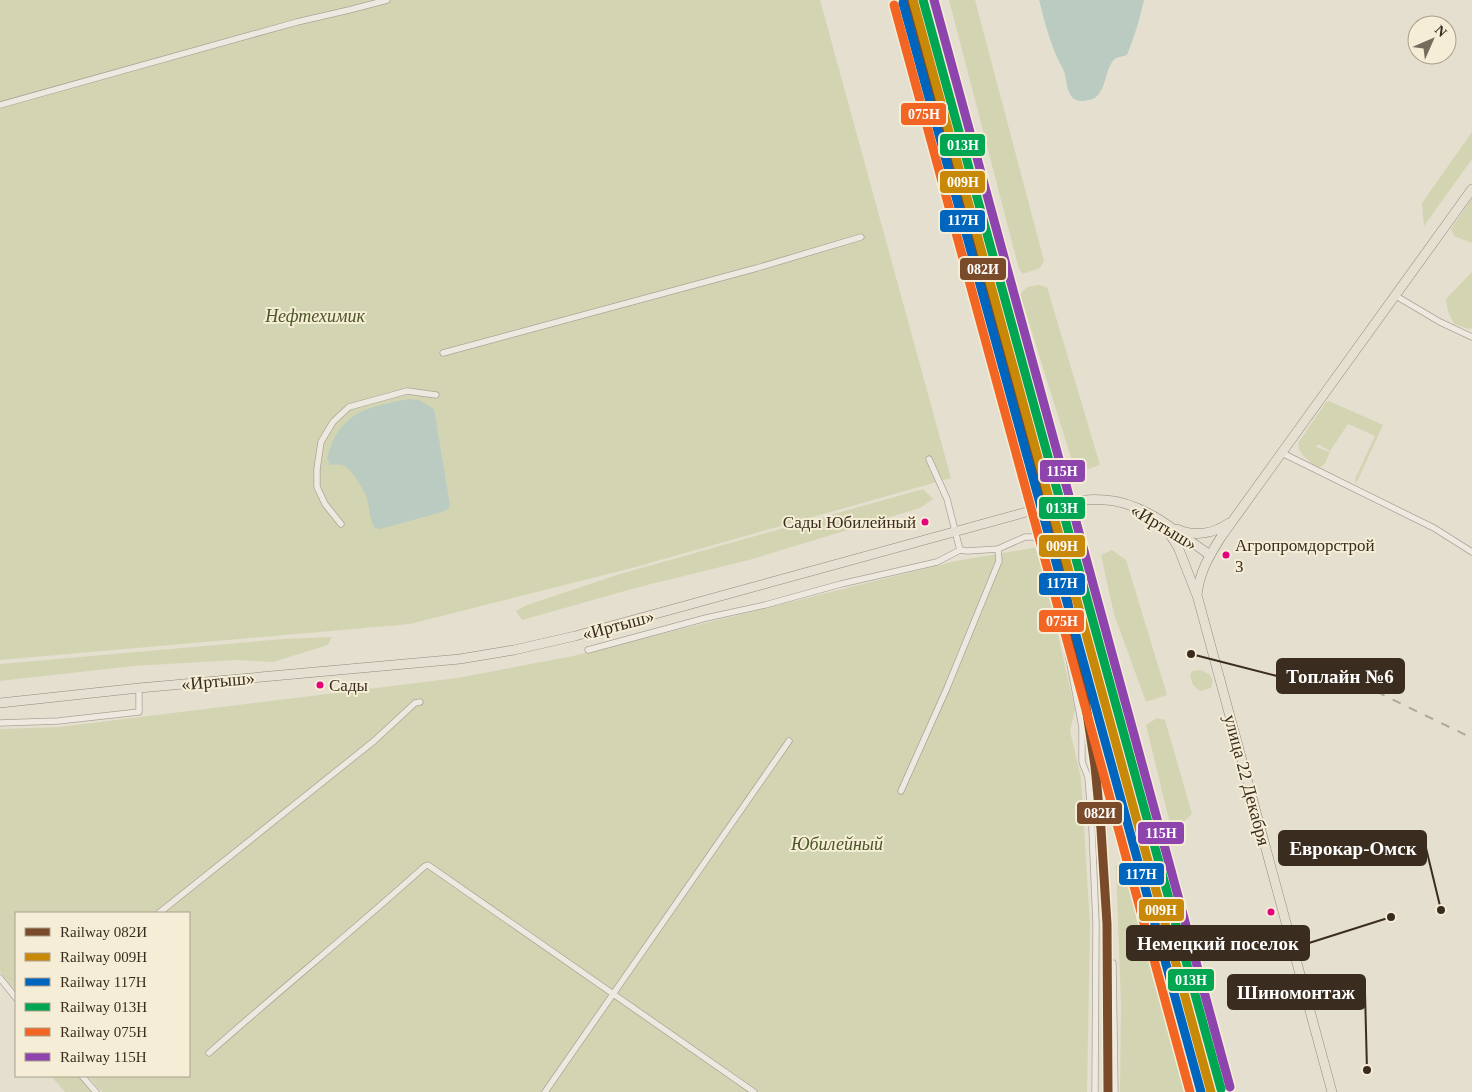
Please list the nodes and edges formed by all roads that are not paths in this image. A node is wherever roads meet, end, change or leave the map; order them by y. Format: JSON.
{"nodes":[{"id":1,"x":387,"y":0,"type":"edge"},
{"id":2,"x":0,"y":105,"type":"edge"},
{"id":3,"x":1472,"y":188,"type":"edge"},
{"id":4,"x":861,"y":237,"type":"dead end"},
{"id":5,"x":1396,"y":296,"type":"junction"},
{"id":6,"x":1472,"y":337,"type":"edge"},
{"id":7,"x":443,"y":353,"type":"dead end"},
{"id":8,"x":436,"y":395,"type":"dead end"},
{"id":9,"x":1282,"y":453,"type":"junction"},
{"id":10,"x":929,"y":459,"type":"dead end"},
{"id":11,"x":1235,"y":518,"type":"junction"},
{"id":12,"x":1162,"y":522,"type":"junction"},
{"id":13,"x":341,"y":524,"type":"dead end"},
{"id":14,"x":955,"y":532,"type":"junction"},
{"id":15,"x":960,"y":550,"type":"junction"},
{"id":16,"x":998,"y":550,"type":"junction"},
{"id":17,"x":1472,"y":552,"type":"edge"},
{"id":18,"x":1210,"y":555,"type":"junction"},
{"id":19,"x":1197,"y":595,"type":"junction"},
{"id":20,"x":588,"y":650,"type":"dead end"},
{"id":21,"x":139,"y":688,"type":"junction"},
{"id":22,"x":420,"y":702,"type":"dead end"},
{"id":23,"x":0,"y":703,"type":"edge"},
{"id":24,"x":0,"y":723,"type":"edge"},
{"id":25,"x":789,"y":741,"type":"dead end"},
{"id":26,"x":901,"y":791,"type":"dead end"},
{"id":27,"x":159,"y":912,"type":"edge"},
{"id":28,"x":1113,"y":963,"type":"dead end"},
{"id":29,"x":0,"y":978,"type":"edge"},
{"id":30,"x":614,"y":993,"type":"junction"},
{"id":31,"x":15,"y":997,"type":"edge"},
{"id":32,"x":209,"y":1053,"type":"dead end"},
{"id":33,"x":83,"y":1077,"type":"edge"},
{"id":34,"x":96,"y":1092,"type":"edge"},
{"id":35,"x":545,"y":1092,"type":"edge"},
{"id":36,"x":754,"y":1092,"type":"edge"},
{"id":37,"x":1095,"y":1092,"type":"edge"},
{"id":38,"x":1115,"y":1092,"type":"edge"},
{"id":39,"x":1332,"y":1092,"type":"edge"}],
"edges":[{"from":1,"to":2,"type":"street"},
{"from":3,"to":5,"type":"main road","name":"улица 22 Декабря"},
{"from":4,"to":7,"type":"street"},
{"from":5,"to":6,"type":"street"},
{"from":5,"to":9,"type":"main road","name":"улица 22 Декабря"},
{"from":8,"to":13,"type":"street"},
{"from":9,"to":11,"type":"main road","name":"улица 22 Декабря"},
{"from":9,"to":17,"type":"street"},
{"from":10,"to":14,"type":"street"},
{"from":11,"to":12,"type":"main road"},
{"from":11,"to":18,"type":"main road","name":"улица 22 Декабря"},
{"from":12,"to":14,"type":"main road","name":"«Иртыш»"},
{"from":12,"to":18,"type":"main road","name":"«Иртыш»"},
{"from":12,"to":19,"type":"main road"},
{"from":14,"to":15,"type":"street"},
{"from":14,"to":21,"type":"main road","name":"«Иртыш»"},
{"from":15,"to":16,"type":"street"},
{"from":15,"to":20,"type":"street"},
{"from":16,"to":26,"type":"street"},
{"from":16,"to":37,"type":"street"},
{"from":18,"to":19,"type":"main road","name":"улица 22 Декабря"},
{"from":19,"to":39,"type":"main road","name":"улица 22 Декабря"},
{"from":21,"to":23,"type":"main road","name":"«Иртыш»"},
{"from":21,"to":24,"type":"street"},
{"from":22,"to":27,"type":"street"},
{"from":25,"to":30,"type":"street"},
{"from":28,"to":38,"type":"street"},
{"from":29,"to":31,"type":"street"},
{"from":30,"to":32,"type":"street"},
{"from":30,"to":35,"type":"street"},
{"from":30,"to":36,"type":"street"},
{"from":33,"to":34,"type":"street"}]}
